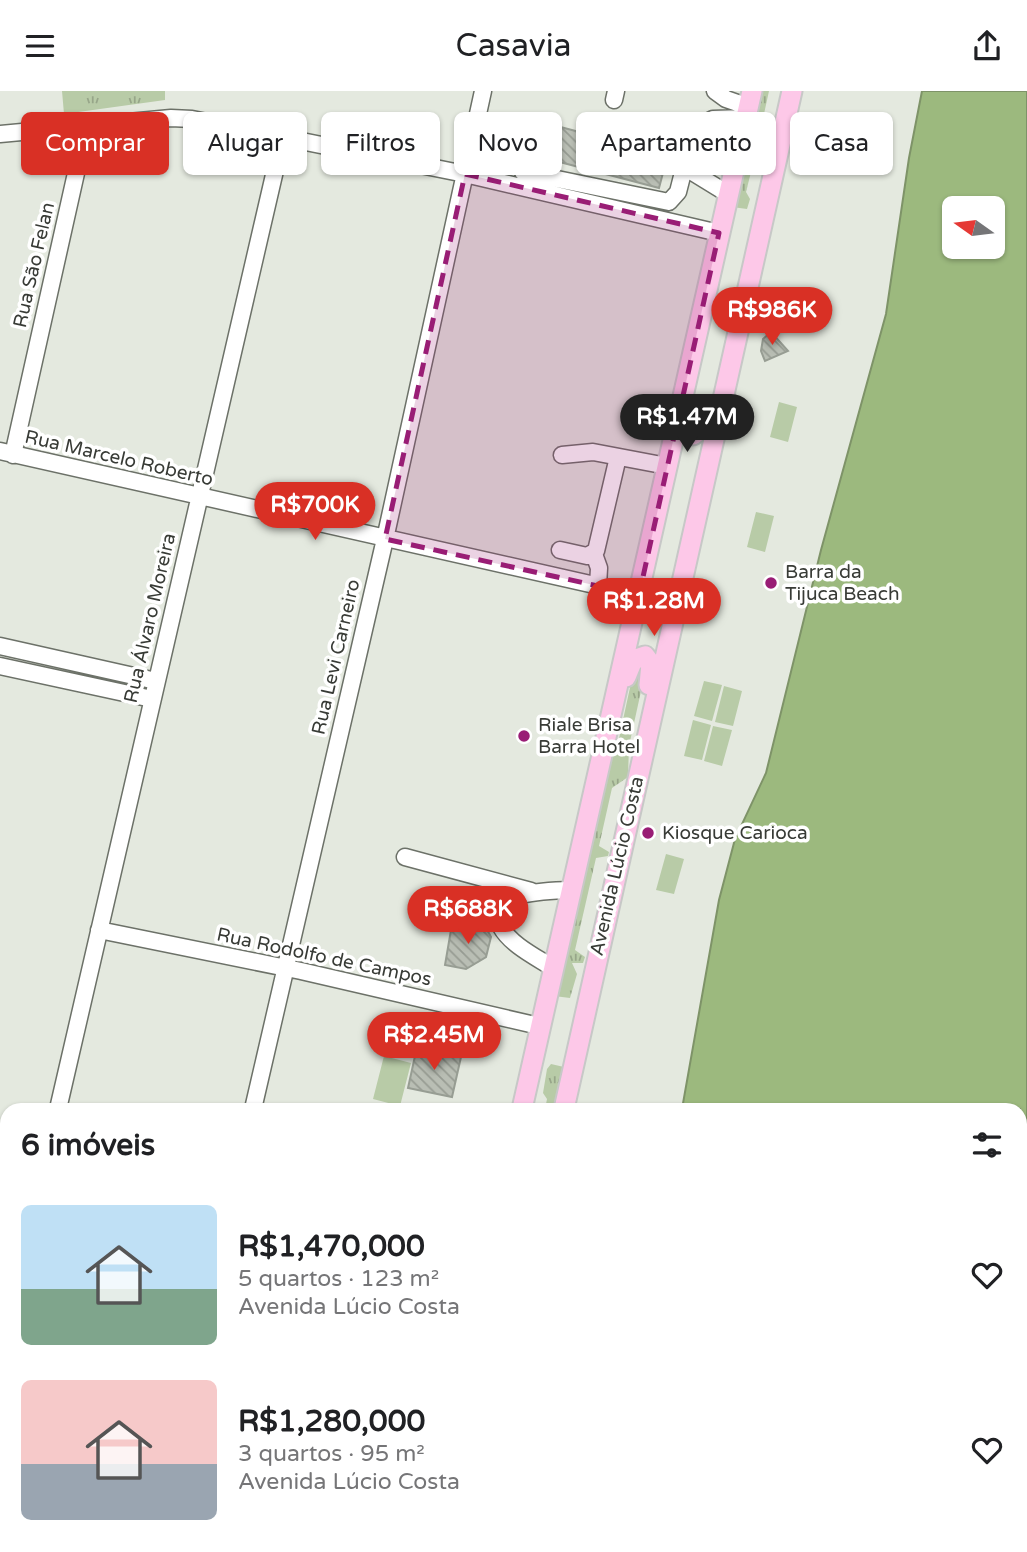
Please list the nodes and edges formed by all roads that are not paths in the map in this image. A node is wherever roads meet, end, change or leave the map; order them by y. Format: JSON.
{"nodes":[{"id":1,"x":483,"y":91,"type":"edge"},
{"id":2,"x":715,"y":91,"type":"edge"},
{"id":3,"x":792,"y":91,"type":"edge"},
{"id":4,"x":749,"y":105,"type":"edge"},
{"id":5,"x":478,"y":112,"type":"edge"},
{"id":6,"x":731,"y":112,"type":"edge"},
{"id":7,"x":21,"y":132,"type":"edge"},
{"id":8,"x":0,"y":134,"type":"edge"},
{"id":9,"x":307,"y":140,"type":"edge"},
{"id":10,"x":454,"y":172,"type":"edge"},
{"id":11,"x":75,"y":175,"type":"edge"},
{"id":12,"x":274,"y":175,"type":"edge"},
{"id":13,"x":465,"y":175,"type":"edge"},
{"id":14,"x":469,"y":175,"type":"edge"},
{"id":15,"x":541,"y":175,"type":"edge"},
{"id":16,"x":682,"y":175,"type":"edge"},
{"id":17,"x":697,"y":175,"type":"edge"},
{"id":18,"x":728,"y":194,"type":"junction"},
{"id":19,"x":719,"y":233,"type":"junction"},
{"id":20,"x":688,"y":371,"type":"junction"},
{"id":21,"x":724,"y":381,"type":"junction"},
{"id":22,"x":7,"y":453,"type":"edge"},
{"id":23,"x":562,"y":455,"type":"dead end"},
{"id":24,"x":618,"y":457,"type":"junction"},
{"id":25,"x":667,"y":466,"type":"junction"},
{"id":26,"x":200,"y":498,"type":"junction"},
{"id":27,"x":385,"y":539,"type":"junction"},
{"id":28,"x":559,"y":550,"type":"dead end"},
{"id":29,"x":594,"y":554,"type":"junction"},
{"id":30,"x":598,"y":586,"type":"junction"},
{"id":31,"x":639,"y":595,"type":"junction"},
{"id":32,"x":0,"y":646,"type":"edge"},
{"id":33,"x":0,"y":666,"type":"edge"},
{"id":34,"x":156,"y":681,"type":"junction"},
{"id":35,"x":152,"y":699,"type":"junction"},
{"id":36,"x":609,"y":717,"type":"junction"},
{"id":37,"x":646,"y":738,"type":"junction"},
{"id":38,"x":405,"y":857,"type":"dead end"},
{"id":39,"x":570,"y":890,"type":"junction"},
{"id":40,"x":533,"y":891,"type":"junction"},
{"id":41,"x":99,"y":930,"type":"junction"},
{"id":42,"x":286,"y":968,"type":"junction"},
{"id":43,"x":552,"y":968,"type":"junction"},
{"id":44,"x":539,"y":1026,"type":"junction"},
{"id":45,"x":59,"y":1103,"type":"edge"},
{"id":46,"x":254,"y":1103,"type":"edge"},
{"id":47,"x":523,"y":1103,"type":"edge"},
{"id":48,"x":565,"y":1103,"type":"edge"}],
"edges":[{"from":1,"to":5,"type":"street","name":"Rua Levi Carneiro"},
{"from":2,"to":4,"type":"street"},
{"from":3,"to":21,"type":"main road","name":"Avenida Lúcio Costa"},
{"from":4,"to":6,"type":"street"},
{"from":4,"to":18,"type":"main road","name":"Avenida Lúcio Costa"},
{"from":7,"to":8,"type":"street"},
{"from":9,"to":10,"type":"street"},
{"from":11,"to":22,"type":"street","name":"Rua São Felan"},
{"from":12,"to":26,"type":"street","name":"Rua Álvaro Moreira"},
{"from":13,"to":27,"type":"street","name":"Rua Levi Carneiro"},
{"from":14,"to":19,"type":"street"},
{"from":15,"to":16,"type":"street"},
{"from":17,"to":18,"type":"street"},
{"from":18,"to":19,"type":"main road","name":"Avenida Lúcio Costa"},
{"from":19,"to":20,"type":"main road","name":"Avenida Lúcio Costa"},
{"from":20,"to":21,"type":"main road"},
{"from":20,"to":25,"type":"main road","name":"Avenida Lúcio Costa"},
{"from":21,"to":37,"type":"main road","name":"Avenida Lúcio Costa"},
{"from":22,"to":26,"type":"street","name":"Rua Marcelo Roberto"},
{"from":23,"to":24,"type":"street"},
{"from":24,"to":25,"type":"street"},
{"from":24,"to":29,"type":"street"},
{"from":25,"to":31,"type":"main road","name":"Avenida Lúcio Costa"},
{"from":26,"to":27,"type":"street","name":"Rua Marcelo Roberto"},
{"from":26,"to":34,"type":"street","name":"Rua Álvaro Moreira"},
{"from":27,"to":30,"type":"street","name":"Rua Marcelo Roberto"},
{"from":27,"to":42,"type":"street","name":"Rua Levi Carneiro"},
{"from":28,"to":29,"type":"street"},
{"from":29,"to":30,"type":"street"},
{"from":30,"to":31,"type":"street","name":"Rua Marcelo Roberto"},
{"from":31,"to":36,"type":"main road","name":"Avenida Lúcio Costa"},
{"from":32,"to":34,"type":"street"},
{"from":33,"to":35,"type":"street"},
{"from":34,"to":35,"type":"street","name":"Rua Álvaro Moreira"},
{"from":35,"to":41,"type":"street","name":"Rua Álvaro Moreira"},
{"from":36,"to":37,"type":"main road"},
{"from":36,"to":39,"type":"main road","name":"Avenida Lúcio Costa"},
{"from":37,"to":48,"type":"main road","name":"Avenida Lúcio Costa"},
{"from":38,"to":40,"type":"street"},
{"from":39,"to":40,"type":"street"},
{"from":39,"to":43,"type":"main road","name":"Avenida Lúcio Costa"},
{"from":40,"to":43,"type":"street"},
{"from":41,"to":42,"type":"street","name":"Rua Rodolfo de Campos"},
{"from":41,"to":45,"type":"street","name":"Rua Álvaro Moreira"},
{"from":42,"to":44,"type":"street","name":"Rua Rodolfo de Campos"},
{"from":42,"to":46,"type":"street","name":"Rua Levi Carneiro"},
{"from":43,"to":44,"type":"main road","name":"Avenida Lúcio Costa"},
{"from":44,"to":47,"type":"main road","name":"Avenida Lúcio Costa"}]}
